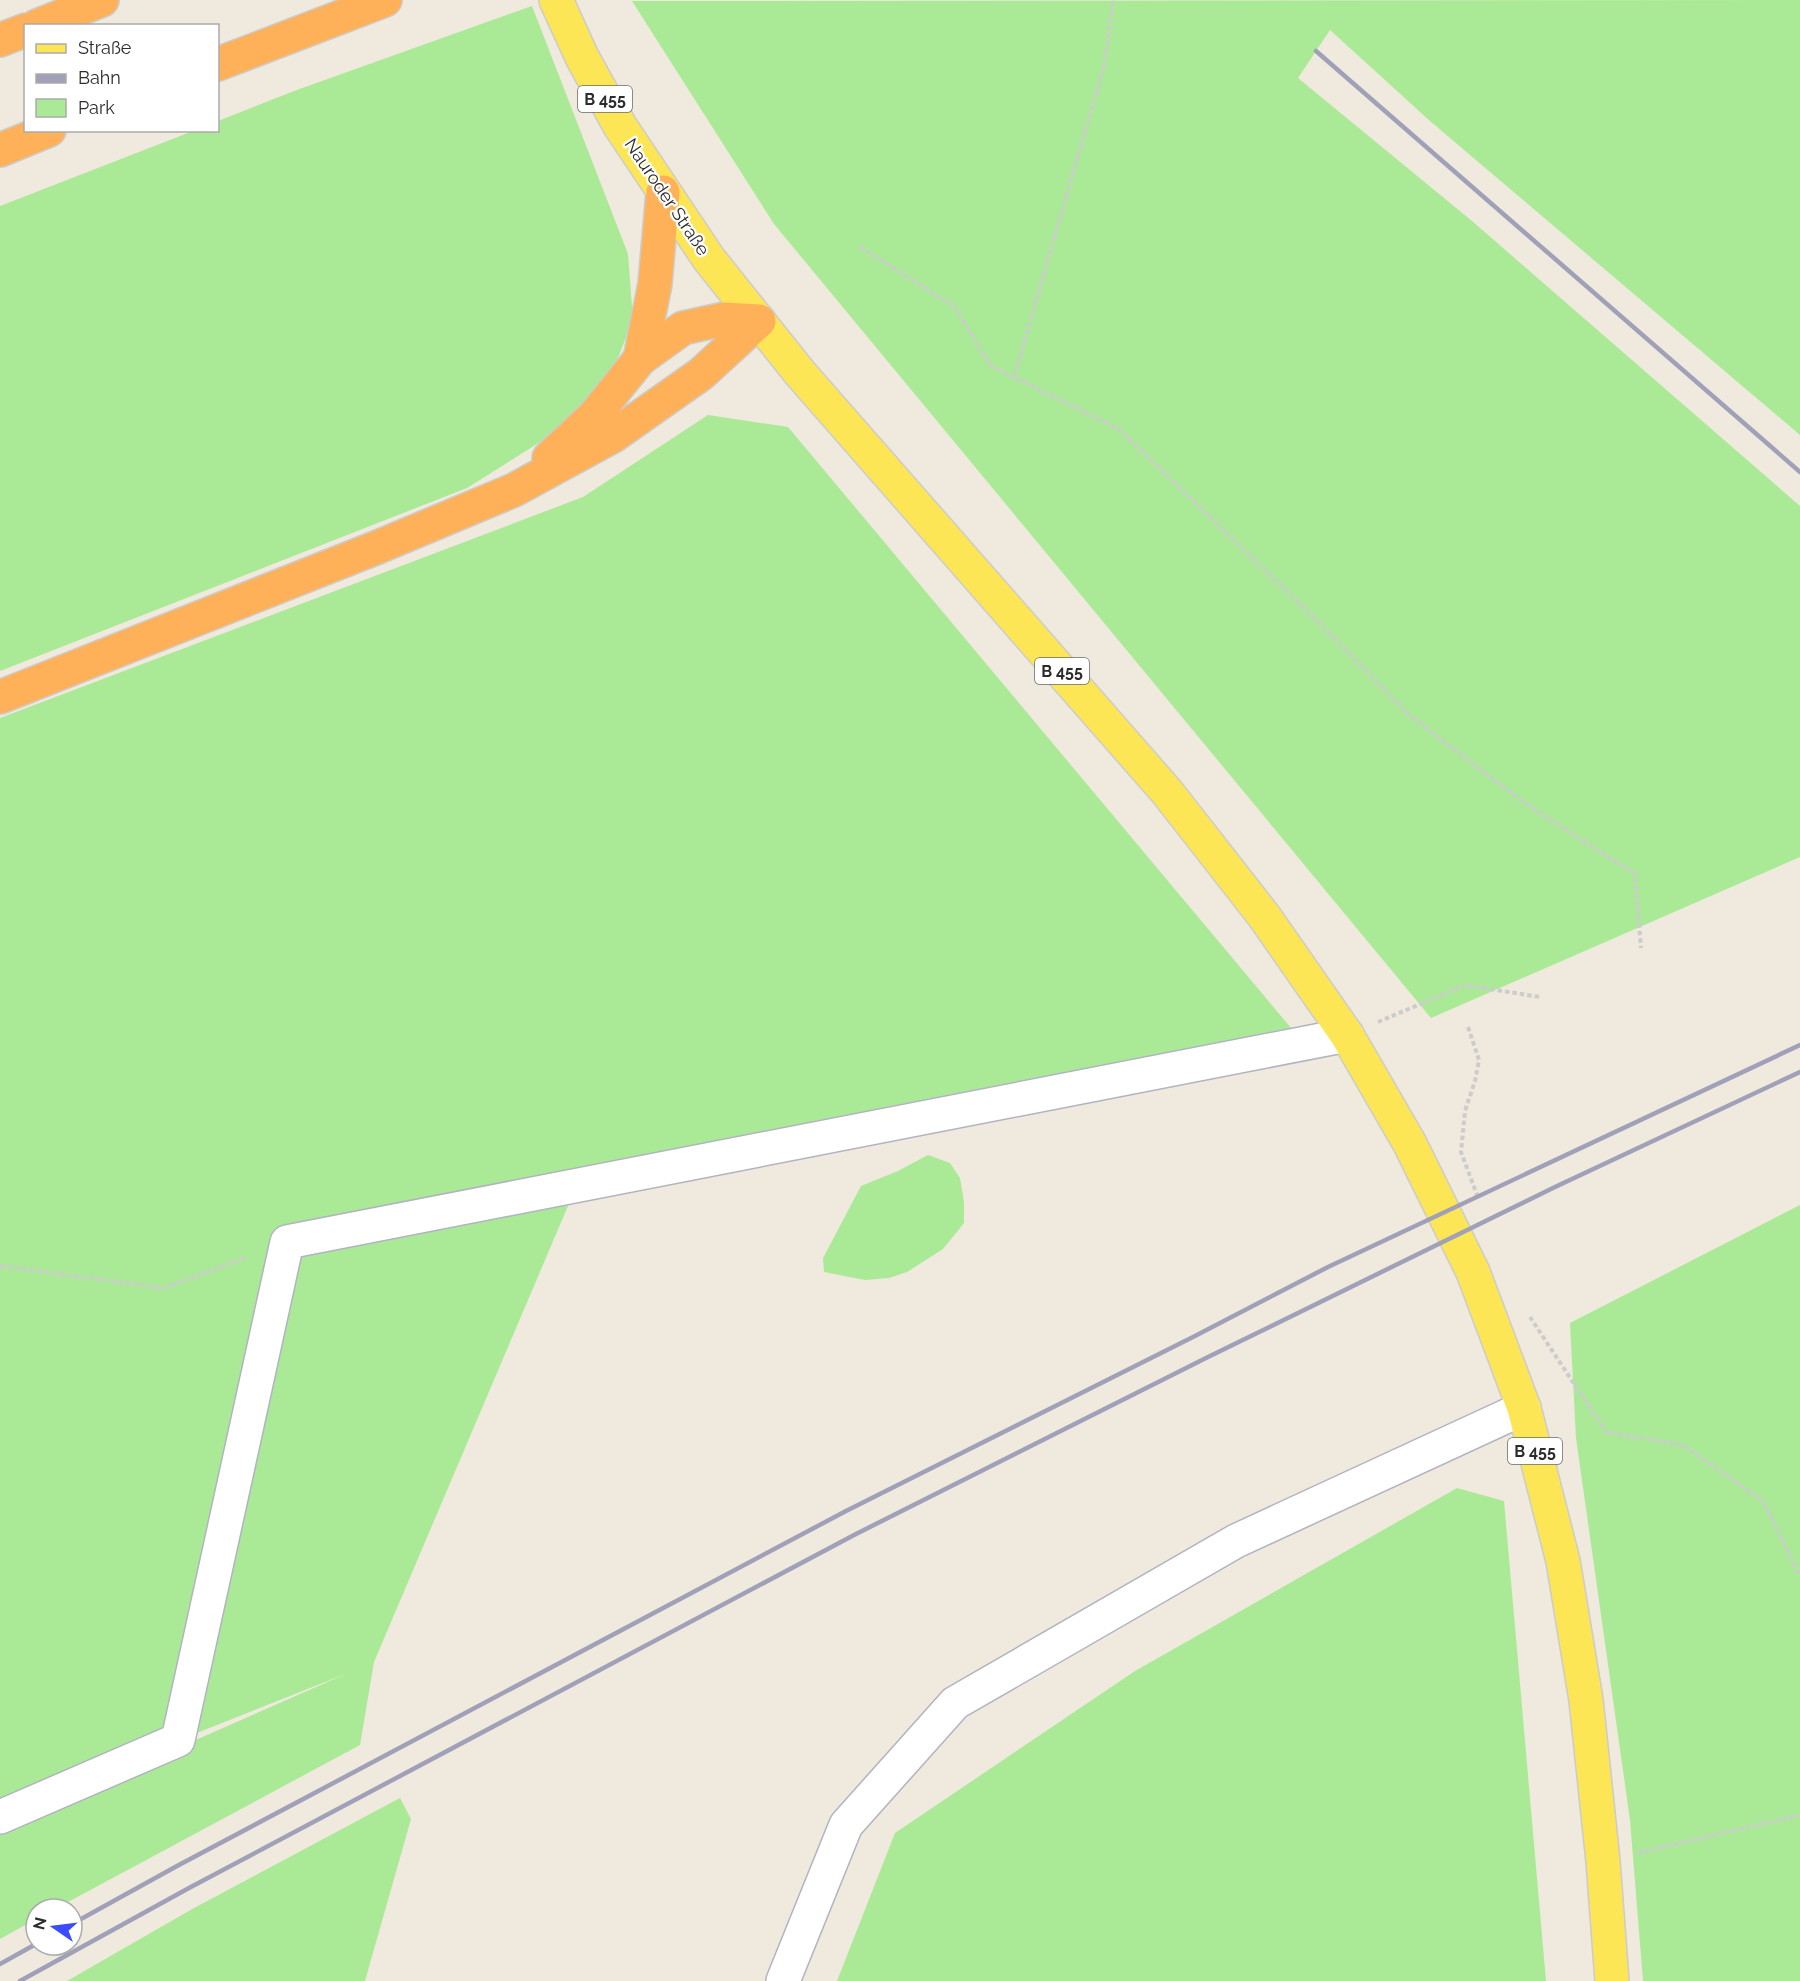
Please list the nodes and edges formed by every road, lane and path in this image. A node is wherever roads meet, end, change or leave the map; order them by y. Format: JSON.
{"nodes":[{"id":1,"x":102,"y":0,"type":"edge"},
{"id":2,"x":385,"y":0,"type":"edge"},
{"id":3,"x":555,"y":0,"type":"edge"},
{"id":4,"x":1113,"y":0,"type":"edge"},
{"id":5,"x":42,"y":24,"type":"edge"},
{"id":6,"x":24,"y":31,"type":"edge"},
{"id":7,"x":0,"y":40,"type":"edge"},
{"id":8,"x":219,"y":64,"type":"edge"},
{"id":9,"x":44,"y":132,"type":"edge"},
{"id":10,"x":0,"y":150,"type":"edge"},
{"id":11,"x":663,"y":192,"type":"junction"},
{"id":12,"x":860,"y":247,"type":"dead end"},
{"id":13,"x":759,"y":321,"type":"junction"},
{"id":14,"x":640,"y":359,"type":"junction"},
{"id":15,"x":1014,"y":377,"type":"junction"},
{"id":16,"x":514,"y":490,"type":"junction"},
{"id":17,"x":0,"y":698,"type":"edge"},
{"id":18,"x":1641,"y":948,"type":"dead end"},
{"id":19,"x":1540,"y":997,"type":"dead end"},
{"id":20,"x":1468,"y":1027,"type":"dead end"},
{"id":21,"x":1347,"y":1035,"type":"junction"},
{"id":22,"x":1478,"y":1196,"type":"dead end"},
{"id":23,"x":288,"y":1242,"type":"junction"},
{"id":24,"x":0,"y":1266,"type":"edge"},
{"id":25,"x":1528,"y":1315,"type":"dead end"},
{"id":26,"x":1524,"y":1408,"type":"junction"},
{"id":27,"x":1800,"y":1576,"type":"edge"},
{"id":28,"x":1800,"y":1815,"type":"edge"},
{"id":29,"x":0,"y":1817,"type":"edge"},
{"id":30,"x":1603,"y":1861,"type":"junction"},
{"id":31,"x":783,"y":1981,"type":"edge"},
{"id":32,"x":1612,"y":1981,"type":"edge"}],
"edges":[{"from":1,"to":5,"type":"highway"},
{"from":2,"to":8,"type":"highway"},
{"from":3,"to":11,"type":"main road","name":"Nauroder Straße","number":"B 455"},
{"from":4,"to":15,"type":"path"},
{"from":6,"to":7,"type":"highway"},
{"from":9,"to":10,"type":"highway"},
{"from":11,"to":13,"type":"main road","name":"Nauroder Straße","number":"B 455"},
{"from":11,"to":14,"type":"highway"},
{"from":12,"to":15,"type":"path"},
{"from":13,"to":14,"type":"highway"},
{"from":13,"to":16,"type":"highway"},
{"from":13,"to":21,"type":"main road","number":"B 455"},
{"from":14,"to":16,"type":"highway"},
{"from":15,"to":18,"type":"path"},
{"from":16,"to":17,"type":"highway"},
{"from":19,"to":21,"type":"path"},
{"from":20,"to":22,"type":"path"},
{"from":21,"to":23,"type":"lane"},
{"from":21,"to":26,"type":"main road","number":"B 455"},
{"from":23,"to":24,"type":"path"},
{"from":23,"to":29,"type":"lane"},
{"from":25,"to":27,"type":"path"},
{"from":26,"to":30,"type":"main road","number":"B 455"},
{"from":26,"to":31,"type":"lane"},
{"from":28,"to":30,"type":"path"},
{"from":30,"to":32,"type":"main road","number":"B 455"}]}
